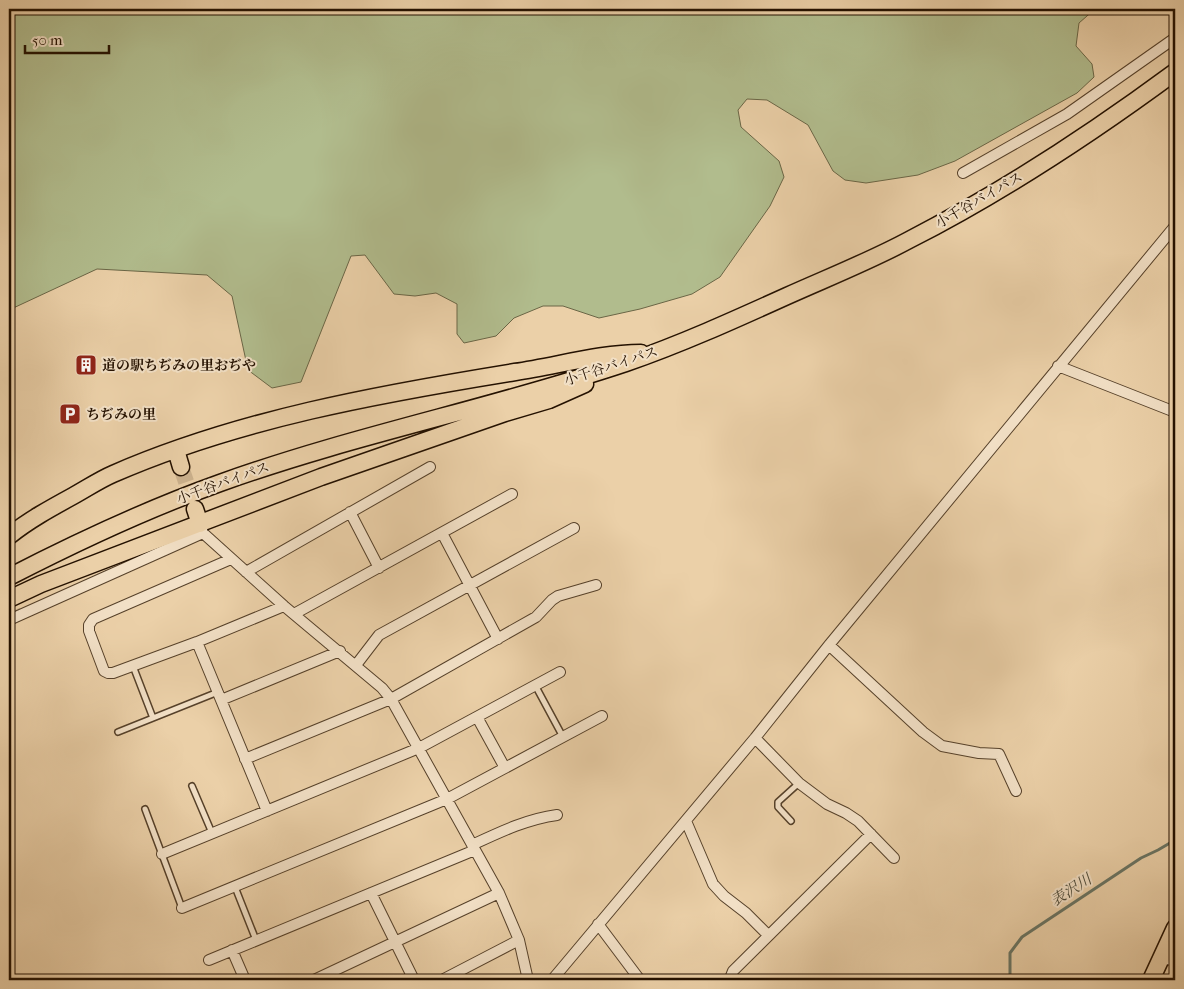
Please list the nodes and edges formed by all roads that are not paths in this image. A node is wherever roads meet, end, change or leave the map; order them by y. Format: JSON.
{"nodes":[{"id":1,"x":1175,"y":38,"type":"edge"},
{"id":2,"x":1175,"y":72,"type":"edge"},
{"id":3,"x":963,"y":173,"type":"dead end"},
{"id":4,"x":1175,"y":226,"type":"edge"},
{"id":5,"x":651,"y":354,"type":"junction"},
{"id":6,"x":627,"y":363,"type":"junction"},
{"id":7,"x":1058,"y":366,"type":"junction"},
{"id":8,"x":1175,"y":412,"type":"edge"},
{"id":9,"x":176,"y":450,"type":"junction"},
{"id":10,"x":181,"y":467,"type":"tunnel mouth"},
{"id":11,"x":430,"y":468,"type":"dead end"},
{"id":12,"x":512,"y":494,"type":"dead end"},
{"id":13,"x":195,"y":508,"type":"tunnel mouth"},
{"id":14,"x":350,"y":512,"type":"junction"},
{"id":15,"x":574,"y":528,"type":"dead end"},
{"id":16,"x":201,"y":529,"type":"junction"},
{"id":17,"x":442,"y":533,"type":"junction"},
{"id":18,"x":9,"y":536,"type":"edge"},
{"id":19,"x":231,"y":559,"type":"junction"},
{"id":20,"x":379,"y":568,"type":"junction"},
{"id":21,"x":246,"y":572,"type":"junction"},
{"id":22,"x":9,"y":577,"type":"edge"},
{"id":23,"x":470,"y":585,"type":"junction"},
{"id":24,"x":596,"y":585,"type":"dead end"},
{"id":25,"x":9,"y":599,"type":"edge"},
{"id":26,"x":284,"y":606,"type":"junction"},
{"id":27,"x":294,"y":614,"type":"junction"},
{"id":28,"x":9,"y":620,"type":"edge"},
{"id":29,"x":498,"y":639,"type":"junction"},
{"id":30,"x":197,"y":642,"type":"junction"},
{"id":31,"x":828,"y":645,"type":"junction"},
{"id":32,"x":340,"y":652,"type":"junction"},
{"id":33,"x":356,"y":665,"type":"junction"},
{"id":34,"x":133,"y":666,"type":"junction"},
{"id":35,"x":560,"y":672,"type":"dead end"},
{"id":36,"x":535,"y":685,"type":"junction"},
{"id":37,"x":219,"y":696,"type":"junction"},
{"id":38,"x":391,"y":699,"type":"junction"},
{"id":39,"x":602,"y":716,"type":"dead end"},
{"id":40,"x":477,"y":717,"type":"junction"},
{"id":41,"x":153,"y":718,"type":"junction"},
{"id":42,"x":118,"y":732,"type":"dead end"},
{"id":43,"x":563,"y":737,"type":"junction"},
{"id":44,"x":755,"y":738,"type":"junction"},
{"id":45,"x":419,"y":748,"type":"junction"},
{"id":46,"x":245,"y":759,"type":"junction"},
{"id":47,"x":505,"y":768,"type":"junction"},
{"id":48,"x":799,"y":783,"type":"junction"},
{"id":49,"x":192,"y":786,"type":"dead end"},
{"id":50,"x":1016,"y":791,"type":"dead end"},
{"id":51,"x":447,"y":800,"type":"junction"},
{"id":52,"x":145,"y":809,"type":"dead end"},
{"id":53,"x":267,"y":811,"type":"junction"},
{"id":54,"x":557,"y":815,"type":"dead end"},
{"id":55,"x":686,"y":821,"type":"junction"},
{"id":56,"x":791,"y":821,"type":"dead end"},
{"id":57,"x":212,"y":834,"type":"junction"},
{"id":58,"x":871,"y":834,"type":"junction"},
{"id":59,"x":474,"y":847,"type":"junction"},
{"id":60,"x":162,"y":854,"type":"junction"},
{"id":61,"x":894,"y":858,"type":"dead end"},
{"id":62,"x":235,"y":886,"type":"junction"},
{"id":63,"x":371,"y":893,"type":"junction"},
{"id":64,"x":499,"y":893,"type":"junction"},
{"id":65,"x":182,"y":908,"type":"joint"},
{"id":66,"x":598,"y":924,"type":"junction"},
{"id":67,"x":1175,"y":928,"type":"edge"},
{"id":68,"x":768,"y":935,"type":"junction"},
{"id":69,"x":256,"y":940,"type":"junction"},
{"id":70,"x":519,"y":940,"type":"junction"},
{"id":71,"x":396,"y":942,"type":"junction"},
{"id":72,"x":232,"y":950,"type":"junction"},
{"id":73,"x":1169,"y":959,"type":"edge"},
{"id":74,"x":209,"y":960,"type":"dead end"},
{"id":75,"x":245,"y":980,"type":"edge"},
{"id":76,"x":314,"y":980,"type":"edge"},
{"id":77,"x":414,"y":980,"type":"edge"},
{"id":78,"x":442,"y":980,"type":"edge"},
{"id":79,"x":528,"y":980,"type":"edge"},
{"id":80,"x":552,"y":980,"type":"edge"},
{"id":81,"x":640,"y":980,"type":"edge"},
{"id":82,"x":732,"y":980,"type":"edge"},
{"id":83,"x":1151,"y":980,"type":"edge"}],
"edges":[{"from":1,"to":3,"type":"street"},
{"from":2,"to":5,"type":"highway","name":"小千谷バイパス"},
{"from":4,"to":7,"type":"street"},
{"from":5,"to":6,"type":"highway","name":"小千谷バイパス"},
{"from":5,"to":9,"type":"highway"},
{"from":6,"to":16,"type":"highway"},
{"from":6,"to":22,"type":"highway","name":"小千谷バイパス"},
{"from":7,"to":8,"type":"street"},
{"from":7,"to":31,"type":"street"},
{"from":9,"to":10,"type":"highway"},
{"from":9,"to":18,"type":"highway"},
{"from":11,"to":14,"type":"street"},
{"from":12,"to":17,"type":"street"},
{"from":13,"to":16,"type":"highway"},
{"from":14,"to":20,"type":"street"},
{"from":14,"to":21,"type":"street"},
{"from":15,"to":23,"type":"street"},
{"from":16,"to":19,"type":"street"},
{"from":16,"to":25,"type":"highway"},
{"from":16,"to":28,"type":"street"},
{"from":17,"to":20,"type":"street"},
{"from":17,"to":23,"type":"street"},
{"from":19,"to":21,"type":"street"},
{"from":19,"to":34,"type":"street"},
{"from":20,"to":27,"type":"street"},
{"from":21,"to":26,"type":"street"},
{"from":23,"to":29,"type":"street"},
{"from":23,"to":33,"type":"street"},
{"from":24,"to":29,"type":"street"},
{"from":26,"to":27,"type":"street"},
{"from":26,"to":30,"type":"street"},
{"from":27,"to":32,"type":"street"},
{"from":29,"to":38,"type":"street"},
{"from":30,"to":34,"type":"street"},
{"from":30,"to":37,"type":"street"},
{"from":31,"to":44,"type":"street"},
{"from":31,"to":50,"type":"street"},
{"from":32,"to":33,"type":"street"},
{"from":32,"to":37,"type":"street"},
{"from":33,"to":38,"type":"street"},
{"from":34,"to":41,"type":"lane"},
{"from":35,"to":36,"type":"street"},
{"from":36,"to":40,"type":"street"},
{"from":36,"to":43,"type":"lane"},
{"from":37,"to":41,"type":"lane"},
{"from":37,"to":46,"type":"street"},
{"from":38,"to":45,"type":"street"},
{"from":38,"to":46,"type":"street"},
{"from":39,"to":43,"type":"street"},
{"from":40,"to":45,"type":"street"},
{"from":40,"to":47,"type":"street"},
{"from":41,"to":42,"type":"lane"},
{"from":43,"to":47,"type":"street"},
{"from":44,"to":48,"type":"street"},
{"from":44,"to":55,"type":"street"},
{"from":45,"to":51,"type":"street"},
{"from":45,"to":53,"type":"street"},
{"from":46,"to":53,"type":"street"},
{"from":47,"to":51,"type":"street"},
{"from":48,"to":56,"type":"lane"},
{"from":48,"to":58,"type":"street"},
{"from":49,"to":57,"type":"lane"},
{"from":51,"to":59,"type":"street"},
{"from":51,"to":62,"type":"street"},
{"from":52,"to":60,"type":"lane"},
{"from":53,"to":57,"type":"street"},
{"from":54,"to":59,"type":"street"},
{"from":55,"to":66,"type":"street"},
{"from":55,"to":68,"type":"street"},
{"from":57,"to":60,"type":"street"},
{"from":58,"to":61,"type":"street"},
{"from":58,"to":68,"type":"street"},
{"from":59,"to":63,"type":"street"},
{"from":59,"to":64,"type":"street"},
{"from":60,"to":65,"type":"lane"},
{"from":62,"to":65,"type":"street"},
{"from":62,"to":69,"type":"lane"},
{"from":63,"to":69,"type":"street"},
{"from":63,"to":71,"type":"street"},
{"from":64,"to":70,"type":"street"},
{"from":64,"to":71,"type":"street"},
{"from":66,"to":80,"type":"street"},
{"from":66,"to":81,"type":"street"},
{"from":67,"to":73,"type":"highway"},
{"from":68,"to":82,"type":"street"},
{"from":69,"to":72,"type":"street"},
{"from":70,"to":78,"type":"street"},
{"from":70,"to":79,"type":"street"},
{"from":71,"to":76,"type":"street"},
{"from":71,"to":77,"type":"street"},
{"from":72,"to":74,"type":"street"},
{"from":72,"to":75,"type":"street"},
{"from":73,"to":83,"type":"highway"}]}
